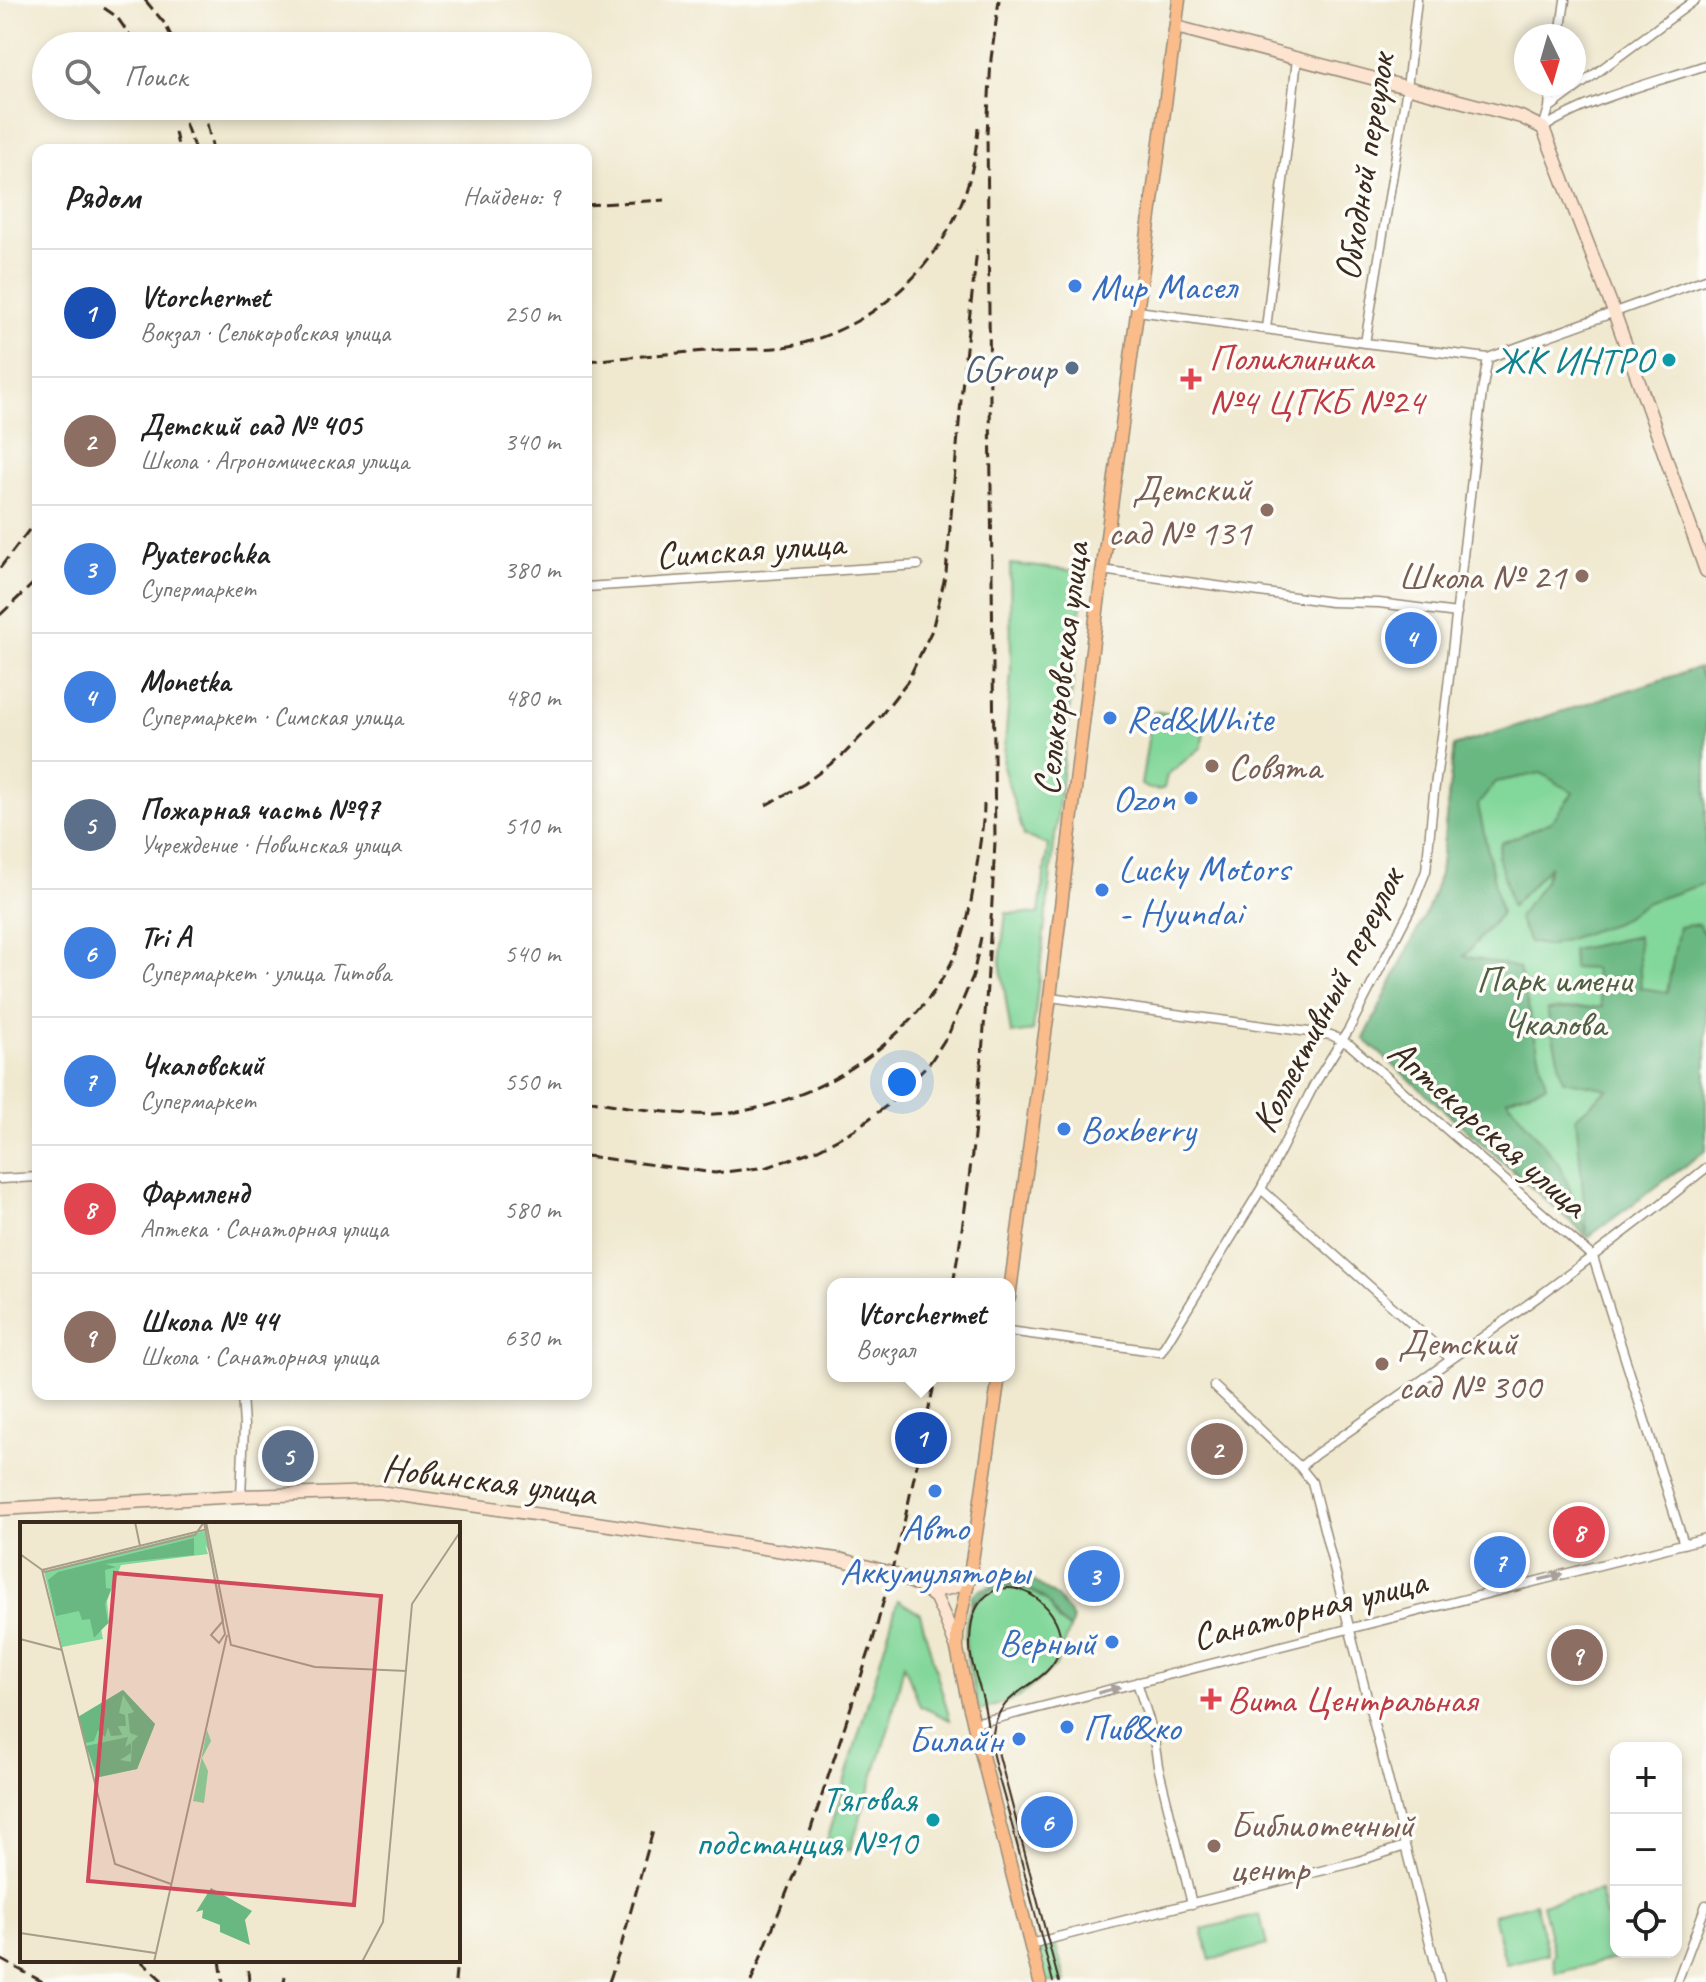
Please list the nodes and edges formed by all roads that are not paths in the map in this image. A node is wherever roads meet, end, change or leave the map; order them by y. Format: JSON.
{"nodes":[{"id":1,"x":1179,"y":0,"type":"edge"},
{"id":2,"x":1417,"y":0,"type":"edge"},
{"id":3,"x":1565,"y":0,"type":"edge"},
{"id":4,"x":1695,"y":0,"type":"edge"},
{"id":5,"x":1562,"y":24,"type":"edge"},
{"id":6,"x":1176,"y":27,"type":"junction"},
{"id":7,"x":1297,"y":59,"type":"junction"},
{"id":8,"x":1706,"y":65,"type":"edge"},
{"id":9,"x":1407,"y":88,"type":"junction"},
{"id":10,"x":1550,"y":96,"type":"edge"},
{"id":11,"x":1549,"y":108,"type":"junction"},
{"id":12,"x":1543,"y":128,"type":"junction"},
{"id":13,"x":1706,"y":279,"type":"edge"},
{"id":14,"x":1138,"y":311,"type":"junction"},
{"id":15,"x":1614,"y":312,"type":"junction"},
{"id":16,"x":1266,"y":329,"type":"junction"},
{"id":17,"x":1365,"y":343,"type":"junction"},
{"id":18,"x":1488,"y":358,"type":"junction"},
{"id":19,"x":918,"y":565,"type":"dead end"},
{"id":20,"x":1102,"y":570,"type":"junction"},
{"id":21,"x":1706,"y":571,"type":"edge"},
{"id":22,"x":592,"y":587,"type":"edge"},
{"id":23,"x":1457,"y":613,"type":"junction"},
{"id":24,"x":1050,"y":997,"type":"junction"},
{"id":25,"x":1341,"y":1039,"type":"junction"},
{"id":26,"x":1706,"y":1168,"type":"edge"},
{"id":27,"x":32,"y":1177,"type":"edge"},
{"id":28,"x":0,"y":1179,"type":"edge"},
{"id":29,"x":1261,"y":1189,"type":"junction"},
{"id":30,"x":1593,"y":1257,"type":"junction"},
{"id":31,"x":1012,"y":1278,"type":"edge"},
{"id":32,"x":1015,"y":1332,"type":"edge"},
{"id":33,"x":1451,"y":1359,"type":"junction"},
{"id":34,"x":998,"y":1382,"type":"edge"},
{"id":35,"x":1214,"y":1386,"type":"dead end"},
{"id":36,"x":242,"y":1400,"type":"edge"},
{"id":37,"x":1300,"y":1467,"type":"junction"},
{"id":38,"x":241,"y":1496,"type":"junction"},
{"id":39,"x":0,"y":1509,"type":"edge"},
{"id":40,"x":1706,"y":1538,"type":"edge"},
{"id":41,"x":1684,"y":1544,"type":"junction"},
{"id":42,"x":969,"y":1578,"type":"junction"},
{"id":43,"x":924,"y":1588,"type":"junction"},
{"id":44,"x":1349,"y":1630,"type":"junction"},
{"id":45,"x":957,"y":1649,"type":"junction"},
{"id":46,"x":1137,"y":1682,"type":"junction"},
{"id":47,"x":973,"y":1723,"type":"junction"},
{"id":48,"x":1405,"y":1846,"type":"junction"},
{"id":49,"x":1192,"y":1904,"type":"junction"},
{"id":50,"x":1706,"y":1905,"type":"edge"},
{"id":51,"x":1030,"y":1944,"type":"junction"},
{"id":52,"x":1040,"y":1982,"type":"edge"},
{"id":53,"x":1440,"y":1982,"type":"edge"},
{"id":54,"x":1677,"y":1982,"type":"edge"}],
"edges":[{"from":1,"to":6,"type":"main road","name":"Селькоровская улица"},
{"from":2,"to":9,"type":"street","name":"Обходной переулок"},
{"from":3,"to":5,"type":"street"},
{"from":4,"to":11,"type":"street"},
{"from":6,"to":7,"type":"main road"},
{"from":6,"to":14,"type":"main road","name":"Селькоровская улица"},
{"from":7,"to":9,"type":"main road"},
{"from":7,"to":16,"type":"street"},
{"from":8,"to":12,"type":"street"},
{"from":9,"to":12,"type":"main road"},
{"from":9,"to":17,"type":"street","name":"Обходной переулок"},
{"from":10,"to":11,"type":"street"},
{"from":11,"to":12,"type":"street"},
{"from":12,"to":15,"type":"main road"},
{"from":13,"to":15,"type":"street"},
{"from":14,"to":16,"type":"street"},
{"from":14,"to":20,"type":"main road","name":"Селькоровская улица"},
{"from":15,"to":18,"type":"street"},
{"from":15,"to":21,"type":"main road"},
{"from":16,"to":17,"type":"street"},
{"from":17,"to":18,"type":"street"},
{"from":18,"to":23,"type":"street","name":"Коллективный переулок"},
{"from":19,"to":22,"type":"street","name":"Симская улица"},
{"from":20,"to":23,"type":"street"},
{"from":20,"to":24,"type":"main road","name":"Селькоровская улица"},
{"from":23,"to":25,"type":"street","name":"Коллективный переулок"},
{"from":24,"to":25,"type":"street","name":"Аптекарская улица"},
{"from":24,"to":31,"type":"main road","name":"Селькоровская улица"},
{"from":25,"to":29,"type":"street","name":"Коллективный переулок"},
{"from":25,"to":30,"type":"street","name":"Аптекарская улица"},
{"from":26,"to":30,"type":"street"},
{"from":27,"to":28,"type":"street"},
{"from":29,"to":32,"type":"street","name":"Коллективный переулок"},
{"from":29,"to":33,"type":"street"},
{"from":30,"to":33,"type":"street"},
{"from":30,"to":41,"type":"street","name":"Аптекарская улица"},
{"from":33,"to":37,"type":"street"},
{"from":34,"to":42,"type":"main road"},
{"from":35,"to":37,"type":"street"},
{"from":36,"to":38,"type":"street"},
{"from":37,"to":44,"type":"street"},
{"from":38,"to":39,"type":"main road","name":"Новинская улица"},
{"from":38,"to":43,"type":"main road","name":"Новинская улица"},
{"from":40,"to":41,"type":"street","name":"Санаторная улица"},
{"from":44,"to":41,"type":"street","name":"Санаторная улица","one_way":true},
{"from":42,"to":43,"type":"main road"},
{"from":42,"to":45,"type":"main road"},
{"from":43,"to":45,"type":"main road"},
{"from":44,"to":46,"type":"street","name":"Санаторная улица"},
{"from":44,"to":48,"type":"street"},
{"from":45,"to":47,"type":"main road"},
{"from":47,"to":46,"type":"street","name":"Санаторная улица","one_way":true},
{"from":46,"to":49,"type":"street"},
{"from":47,"to":51,"type":"main road"},
{"from":48,"to":49,"type":"street"},
{"from":48,"to":53,"type":"street"},
{"from":49,"to":51,"type":"street"},
{"from":50,"to":54,"type":"street"},
{"from":51,"to":52,"type":"main road"}]}
